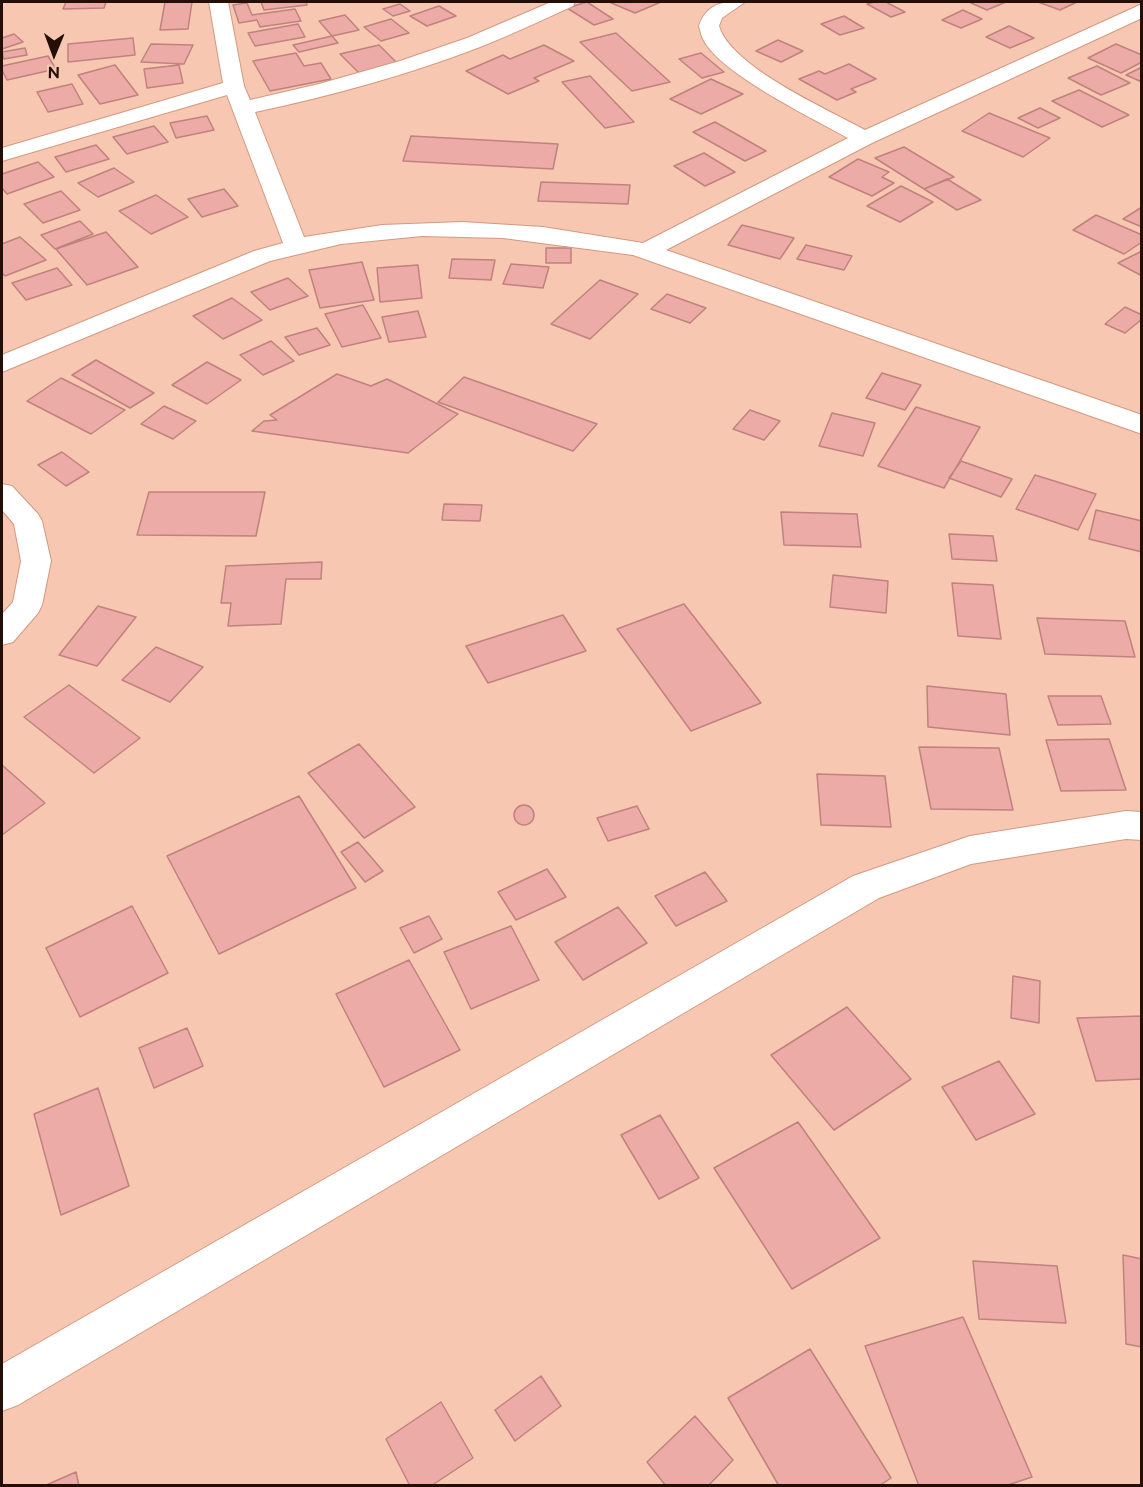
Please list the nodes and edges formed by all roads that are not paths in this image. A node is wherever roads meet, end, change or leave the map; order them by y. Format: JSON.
{"nodes":[{"id":1,"x":218,"y":2,"type":"edge"},
{"id":2,"x":566,"y":2,"type":"edge"},
{"id":3,"x":735,"y":2,"type":"edge"},
{"id":4,"x":1142,"y":10,"type":"edge"},
{"id":5,"x":234,"y":86,"type":"junction"},
{"id":6,"x":242,"y":108,"type":"junction"},
{"id":7,"x":864,"y":138,"type":"junction"},
{"id":8,"x":2,"y":155,"type":"edge"},
{"id":9,"x":296,"y":246,"type":"junction"},
{"id":10,"x":646,"y":251,"type":"junction"},
{"id":11,"x":2,"y":364,"type":"edge"},
{"id":12,"x":1142,"y":425,"type":"edge"},
{"id":13,"x":2,"y":493,"type":"edge"},
{"id":14,"x":2,"y":634,"type":"edge"},
{"id":15,"x":1142,"y":826,"type":"edge"},
{"id":16,"x":2,"y":1389,"type":"edge"}],
"edges":[{"from":1,"to":5,"type":"street"},
{"from":2,"to":6,"type":"street"},
{"from":3,"to":7,"type":"street"},
{"from":4,"to":7,"type":"street"},
{"from":5,"to":6,"type":"street"},
{"from":5,"to":8,"type":"street"},
{"from":6,"to":9,"type":"street"},
{"from":7,"to":10,"type":"street"},
{"from":9,"to":10,"type":"street"},
{"from":9,"to":11,"type":"street"},
{"from":10,"to":12,"type":"street"},
{"from":13,"to":14,"type":"street"},
{"from":15,"to":16,"type":"street"}]}
